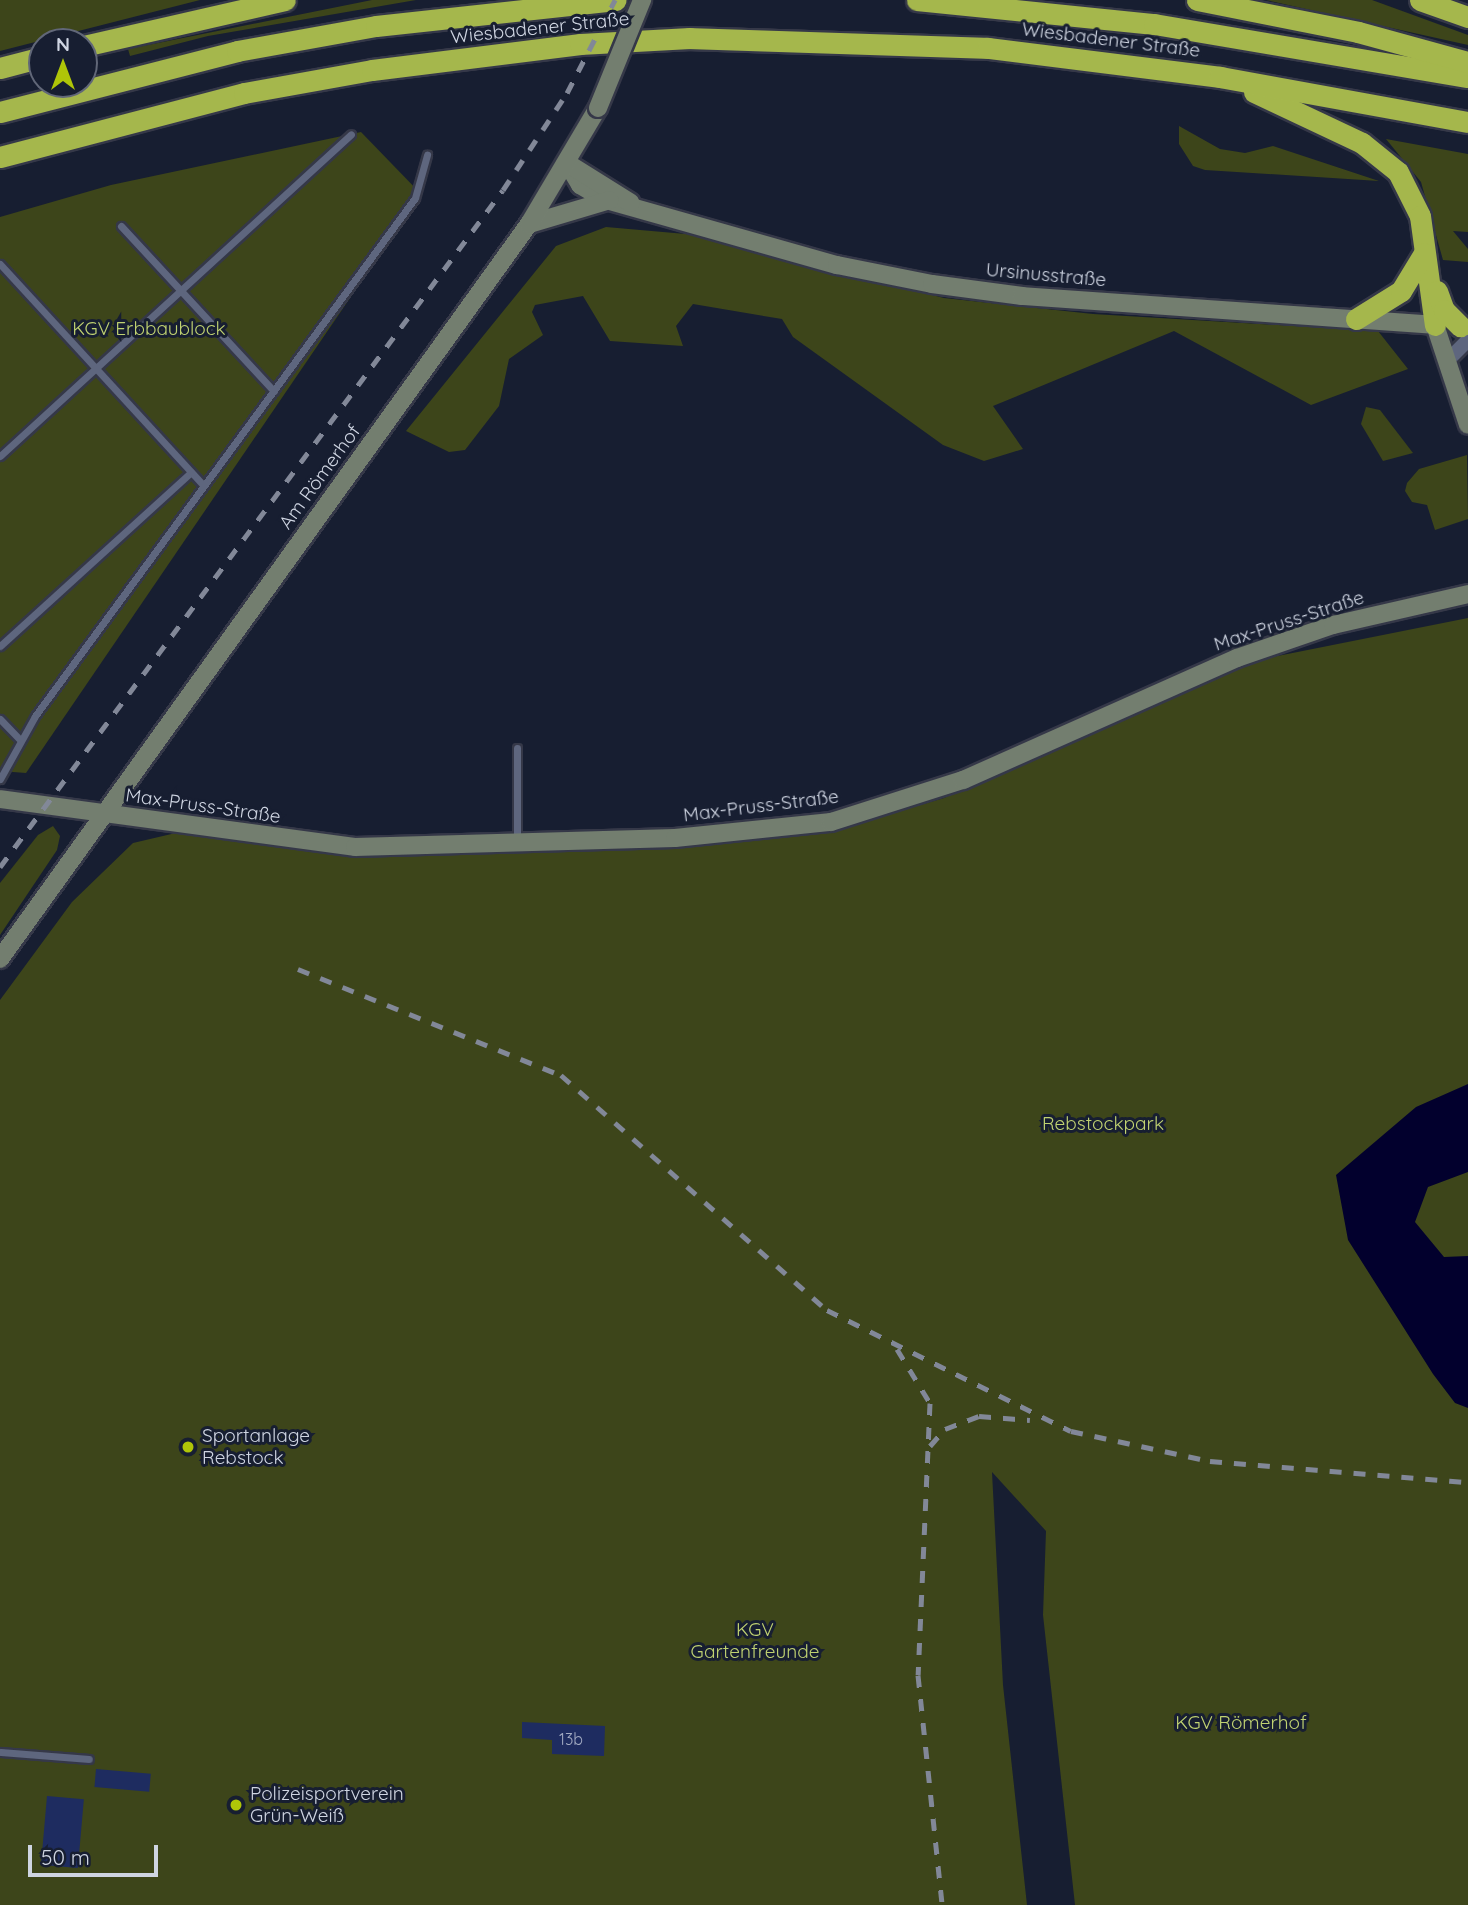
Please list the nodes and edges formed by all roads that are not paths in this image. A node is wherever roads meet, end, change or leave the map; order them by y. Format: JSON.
{"nodes":[{"id":1,"x":285,"y":0,"type":"edge"},
{"id":2,"x":615,"y":0,"type":"edge"},
{"id":3,"x":642,"y":0,"type":"edge"},
{"id":4,"x":917,"y":0,"type":"edge"},
{"id":5,"x":1198,"y":0,"type":"edge"},
{"id":6,"x":1420,"y":0,"type":"edge"},
{"id":7,"x":1468,"y":18,"type":"edge"},
{"id":8,"x":98,"y":43,"type":"edge"},
{"id":9,"x":28,"y":61,"type":"edge"},
{"id":10,"x":1468,"y":62,"type":"edge"},
{"id":11,"x":0,"y":68,"type":"edge"},
{"id":12,"x":1220,"y":77,"type":"junction"},
{"id":13,"x":1468,"y":77,"type":"edge"},
{"id":14,"x":0,"y":111,"type":"edge"},
{"id":15,"x":1468,"y":122,"type":"edge"},
{"id":16,"x":351,"y":134,"type":"dead end"},
{"id":17,"x":427,"y":155,"type":"dead end"},
{"id":18,"x":0,"y":157,"type":"edge"},
{"id":19,"x":567,"y":163,"type":"junction"},
{"id":20,"x":610,"y":200,"type":"junction"},
{"id":21,"x":631,"y":203,"type":"junction"},
{"id":22,"x":529,"y":224,"type":"junction"},
{"id":23,"x":121,"y":226,"type":"dead end"},
{"id":24,"x":1423,"y":244,"type":"junction"},
{"id":25,"x":0,"y":264,"type":"edge"},
{"id":26,"x":180,"y":291,"type":"junction"},
{"id":27,"x":1356,"y":319,"type":"junction"},
{"id":28,"x":1434,"y":325,"type":"junction"},
{"id":29,"x":1466,"y":331,"type":"edge"},
{"id":30,"x":1453,"y":355,"type":"junction"},
{"id":31,"x":96,"y":367,"type":"junction"},
{"id":32,"x":1455,"y":386,"type":"junction"},
{"id":33,"x":274,"y":391,"type":"junction"},
{"id":34,"x":1468,"y":425,"type":"edge"},
{"id":35,"x":0,"y":456,"type":"edge"},
{"id":36,"x":191,"y":472,"type":"junction"},
{"id":37,"x":204,"y":486,"type":"junction"},
{"id":38,"x":1468,"y":594,"type":"edge"},
{"id":39,"x":0,"y":646,"type":"edge"},
{"id":40,"x":0,"y":719,"type":"edge"},
{"id":41,"x":20,"y":740,"type":"junction"},
{"id":42,"x":517,"y":748,"type":"dead end"},
{"id":43,"x":0,"y":779,"type":"edge"},
{"id":44,"x":0,"y":799,"type":"edge"},
{"id":45,"x":106,"y":813,"type":"junction"},
{"id":46,"x":517,"y":840,"type":"junction"},
{"id":47,"x":0,"y":959,"type":"edge"},
{"id":48,"x":0,"y":1752,"type":"edge"},
{"id":49,"x":89,"y":1759,"type":"dead end"}],
"edges":[{"from":1,"to":8,"type":"highway"},
{"from":2,"to":14,"type":"highway","name":"Wiesbadener Straße"},
{"from":3,"to":19,"type":"main road","name":"Am Römerhof","bridge":true},
{"from":4,"to":13,"type":"highway","name":"Wiesbadener Straße"},
{"from":5,"to":10,"type":"highway"},
{"from":6,"to":7,"type":"highway"},
{"from":9,"to":11,"type":"highway"},
{"from":12,"to":15,"type":"highway","name":"Wiesbadener Straße"},
{"from":12,"to":18,"type":"highway","name":"Wiesbadener Straße"},
{"from":12,"to":24,"type":"highway"},
{"from":16,"to":26,"type":"lane"},
{"from":17,"to":33,"type":"lane"},
{"from":19,"to":20,"type":"main road","name":"Ursinusstraße"},
{"from":19,"to":21,"type":"main road","name":"Ursinusstraße"},
{"from":19,"to":22,"type":"main road","name":"Am Römerhof"},
{"from":20,"to":21,"type":"main road","name":"Ursinusstraße"},
{"from":20,"to":22,"type":"main road","name":"Ursinusstraße"},
{"from":21,"to":27,"type":"main road","name":"Ursinusstraße"},
{"from":22,"to":45,"type":"main road","name":"Am Römerhof"},
{"from":23,"to":26,"type":"lane"},
{"from":24,"to":27,"type":"highway"},
{"from":24,"to":28,"type":"highway"},
{"from":24,"to":29,"type":"highway"},
{"from":25,"to":31,"type":"lane"},
{"from":26,"to":31,"type":"lane"},
{"from":26,"to":33,"type":"lane"},
{"from":27,"to":28,"type":"main road","name":"Ursinusstraße"},
{"from":28,"to":29,"type":"street","name":"Ursinusstraße"},
{"from":28,"to":30,"type":"main road"},
{"from":28,"to":32,"type":"main road"},
{"from":29,"to":30,"type":"street"},
{"from":30,"to":32,"type":"main road"},
{"from":31,"to":35,"type":"lane"},
{"from":31,"to":36,"type":"lane"},
{"from":32,"to":34,"type":"main road"},
{"from":33,"to":37,"type":"lane"},
{"from":36,"to":37,"type":"lane"},
{"from":36,"to":39,"type":"lane"},
{"from":37,"to":41,"type":"lane"},
{"from":38,"to":46,"type":"main road","name":"Max-Pruss-Straße"},
{"from":40,"to":41,"type":"lane"},
{"from":41,"to":43,"type":"lane"},
{"from":42,"to":46,"type":"lane"},
{"from":44,"to":45,"type":"main road","name":"Max-Pruss-Straße"},
{"from":45,"to":46,"type":"main road","name":"Max-Pruss-Straße"},
{"from":45,"to":47,"type":"main road","name":"Am Römerhof"},
{"from":48,"to":49,"type":"lane"}]}
